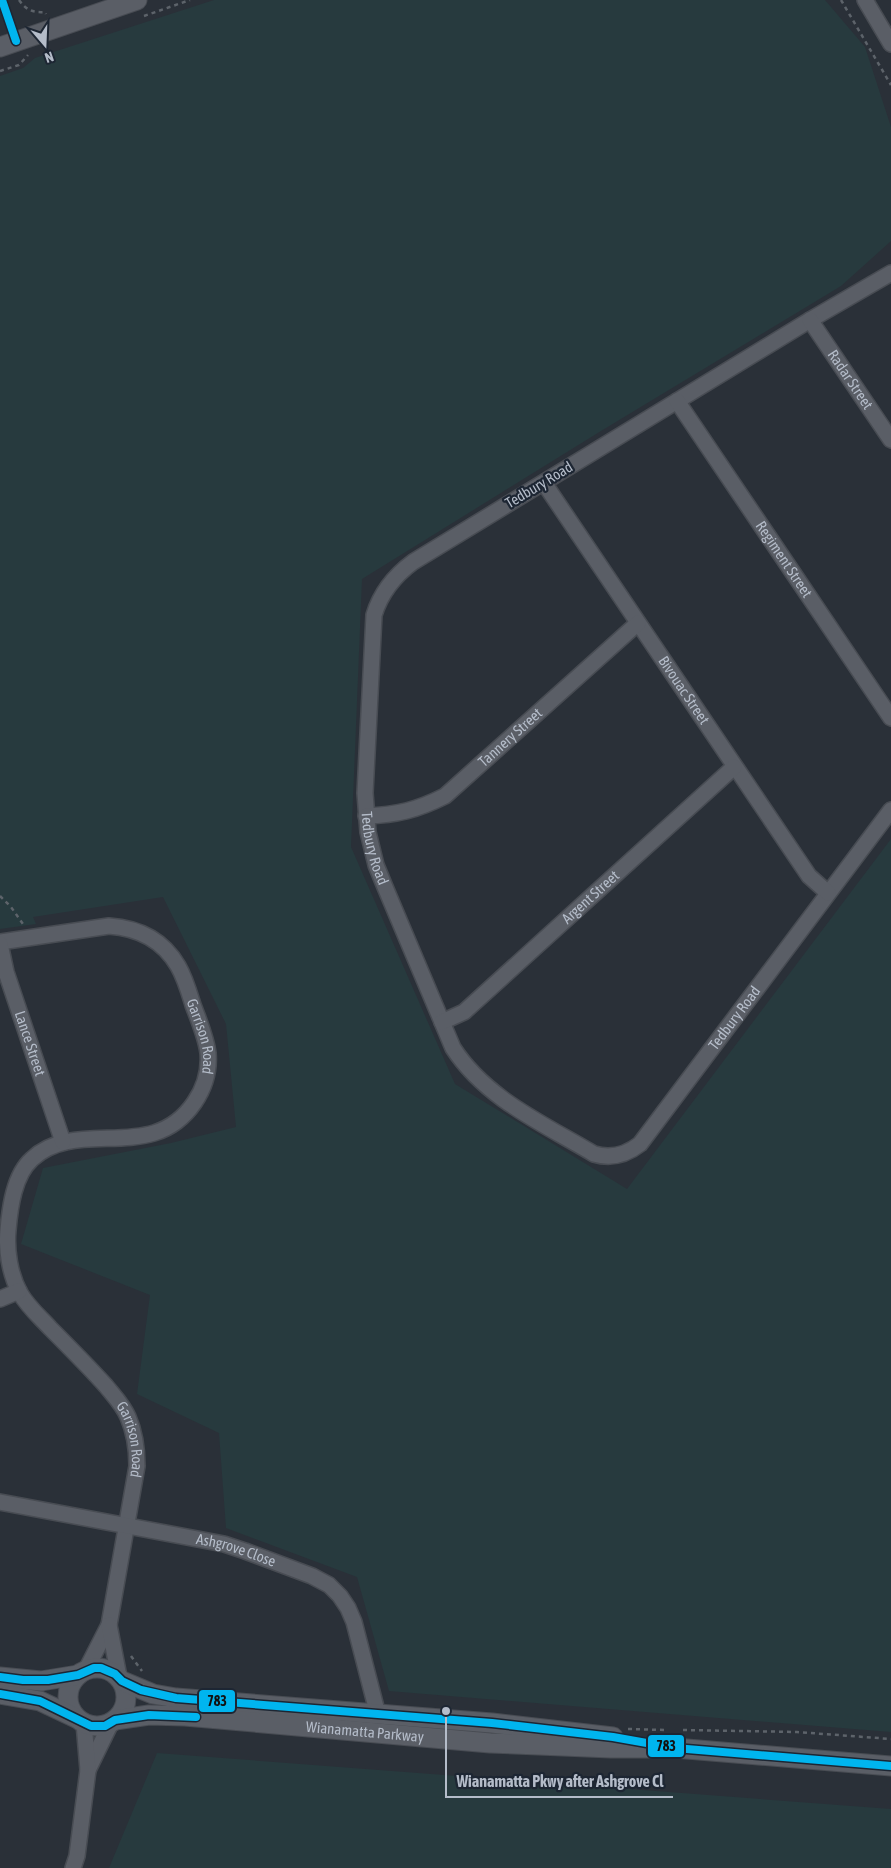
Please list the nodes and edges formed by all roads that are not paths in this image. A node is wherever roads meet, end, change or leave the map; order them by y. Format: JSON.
{"nodes":[{"id":1,"x":2,"y":0,"type":"edge"},
{"id":2,"x":137,"y":0,"type":"edge"},
{"id":3,"x":865,"y":0,"type":"edge"},
{"id":4,"x":889,"y":33,"type":"edge"},
{"id":5,"x":8,"y":44,"type":"edge"},
{"id":6,"x":891,"y":273,"type":"edge"},
{"id":7,"x":810,"y":320,"type":"junction"},
{"id":8,"x":677,"y":401,"type":"junction"},
{"id":9,"x":891,"y":440,"type":"edge"},
{"id":10,"x":544,"y":482,"type":"junction"},
{"id":11,"x":638,"y":623,"type":"junction"},
{"id":12,"x":891,"y":718,"type":"edge"},
{"id":13,"x":734,"y":767,"type":"junction"},
{"id":14,"x":891,"y":810,"type":"edge"},
{"id":15,"x":366,"y":816,"type":"junction"},
{"id":16,"x":828,"y":893,"type":"junction"},
{"id":17,"x":0,"y":943,"type":"edge"},
{"id":18,"x":442,"y":1022,"type":"junction"},
{"id":19,"x":63,"y":1142,"type":"junction"},
{"id":20,"x":19,"y":1291,"type":"junction"},
{"id":21,"x":0,"y":1298,"type":"edge"},
{"id":22,"x":0,"y":1502,"type":"edge"},
{"id":23,"x":127,"y":1526,"type":"junction"},
{"id":24,"x":108,"y":1625,"type":"junction"},
{"id":25,"x":82,"y":1672,"type":"junction"},
{"id":26,"x":0,"y":1677,"type":"edge"},
{"id":27,"x":120,"y":1679,"type":"junction"},
{"id":28,"x":0,"y":1694,"type":"edge"},
{"id":29,"x":378,"y":1715,"type":"junction"},
{"id":30,"x":80,"y":1721,"type":"junction"},
{"id":31,"x":113,"y":1722,"type":"junction"},
{"id":32,"x":676,"y":1739,"type":"junction"},
{"id":33,"x":891,"y":1766,"type":"edge"},
{"id":34,"x":88,"y":1770,"type":"junction"},
{"id":35,"x":73,"y":1868,"type":"edge"}],
"edges":[{"from":1,"to":5,"type":"lane"},
{"from":2,"to":5,"type":"street"},
{"from":3,"to":4,"type":"street"},
{"from":6,"to":7,"type":"street","name":"Tedbury Road"},
{"from":7,"to":8,"type":"street","name":"Tedbury Road"},
{"from":7,"to":9,"type":"street","name":"Radar Street"},
{"from":8,"to":10,"type":"street","name":"Tedbury Road"},
{"from":8,"to":12,"type":"street","name":"Regiment Street"},
{"from":10,"to":11,"type":"street","name":"Bivouac Street"},
{"from":10,"to":15,"type":"street","name":"Tedbury Road"},
{"from":11,"to":13,"type":"street","name":"Bivouac Street"},
{"from":11,"to":15,"type":"street","name":"Tannery Street"},
{"from":13,"to":16,"type":"street","name":"Bivouac Street"},
{"from":13,"to":18,"type":"street","name":"Argent Street"},
{"from":14,"to":16,"type":"street","name":"Tedbury Road"},
{"from":15,"to":18,"type":"street","name":"Tedbury Road"},
{"from":16,"to":18,"type":"street","name":"Tedbury Road"},
{"from":17,"to":19,"type":"street","name":"Lance Street"},
{"from":17,"to":19,"type":"street","name":"Garrison Road"},
{"from":19,"to":20,"type":"street","name":"Garrison Road"},
{"from":20,"to":21,"type":"street"},
{"from":20,"to":23,"type":"street","name":"Garrison Road"},
{"from":22,"to":23,"type":"street","name":"Ashgrove Close"},
{"from":23,"to":24,"type":"street","name":"Garrison Road"},
{"from":23,"to":29,"type":"street","name":"Ashgrove Close"},
{"from":24,"to":25,"type":"street","name":"Garrison Road"},
{"from":24,"to":27,"type":"street","name":"Garrison Road"},
{"from":25,"to":26,"type":"street"},
{"from":25,"to":27,"type":"street"},
{"from":25,"to":30,"type":"street"},
{"from":27,"to":29,"type":"street","name":"Wianamatta Parkway"},
{"from":27,"to":31,"type":"street"},
{"from":28,"to":30,"type":"street"},
{"from":29,"to":32,"type":"street","name":"Wianamatta Parkway"},
{"from":30,"to":31,"type":"street"},
{"from":30,"to":34,"type":"street"},
{"from":31,"to":32,"type":"street","name":"Wianamatta Parkway"},
{"from":31,"to":34,"type":"street"},
{"from":32,"to":33,"type":"street","name":"Wianamatta Parkway"},
{"from":34,"to":35,"type":"street"}]}
